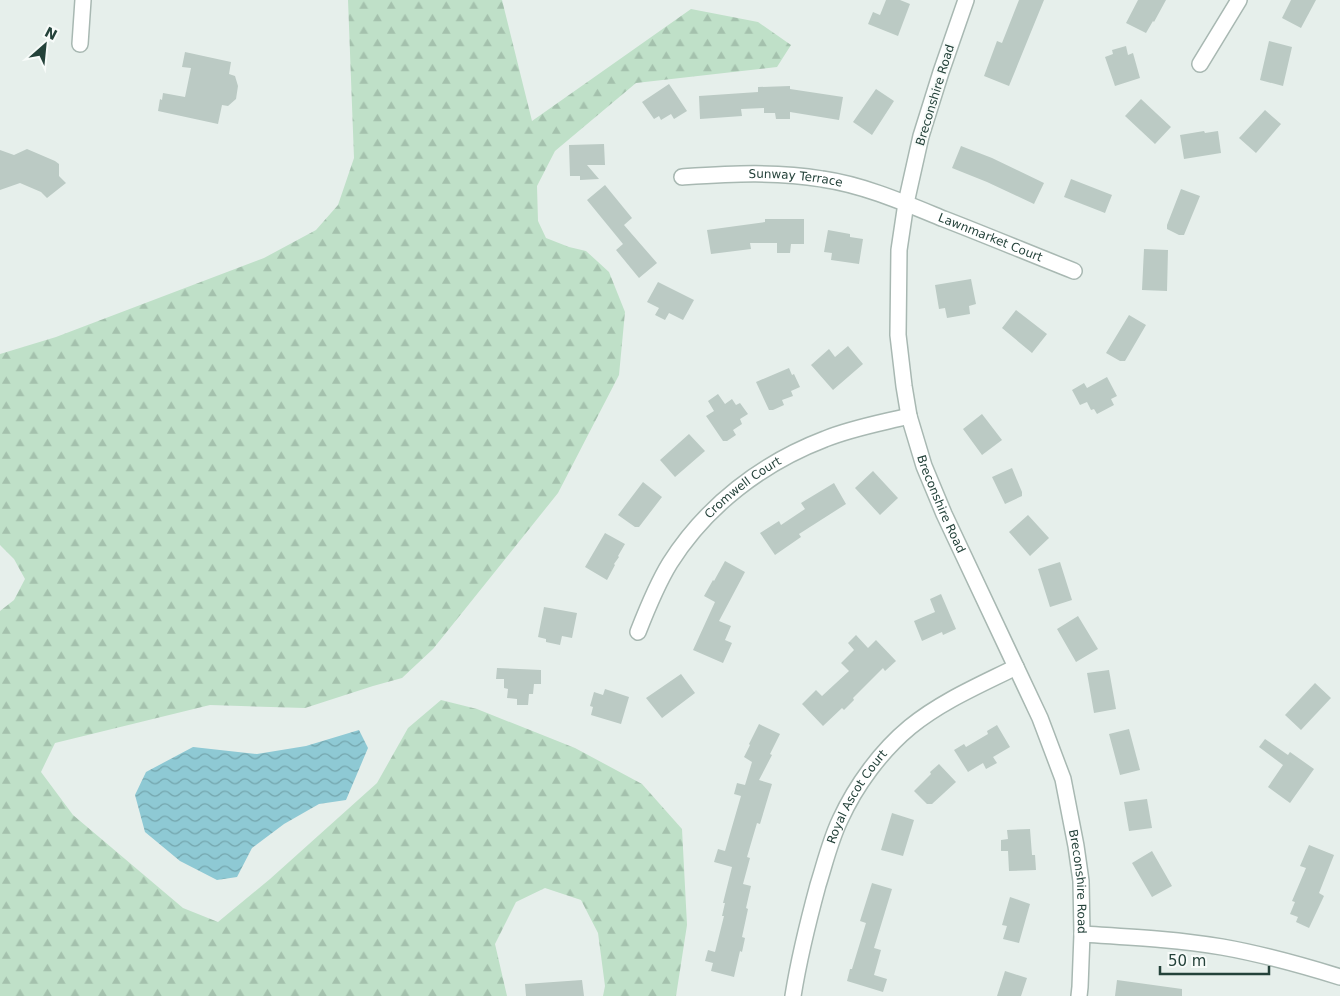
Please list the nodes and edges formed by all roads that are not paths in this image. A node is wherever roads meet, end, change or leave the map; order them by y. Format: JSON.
{"nodes":[{"id":1,"x":84,"y":0,"type":"edge"},
{"id":2,"x":966,"y":0,"type":"edge"},
{"id":3,"x":1239,"y":0,"type":"edge"},
{"id":4,"x":80,"y":44,"type":"dead end"},
{"id":5,"x":1200,"y":64,"type":"dead end"},
{"id":6,"x":682,"y":177,"type":"dead end"},
{"id":7,"x":906,"y":203,"type":"junction"},
{"id":8,"x":1074,"y":271,"type":"dead end"},
{"id":9,"x":909,"y":416,"type":"junction"},
{"id":10,"x":638,"y":632,"type":"dead end"},
{"id":11,"x":1016,"y":667,"type":"junction"},
{"id":12,"x":1082,"y":934,"type":"junction"},
{"id":13,"x":1340,"y":977,"type":"edge"},
{"id":14,"x":792,"y":996,"type":"edge"},
{"id":15,"x":1078,"y":996,"type":"edge"}],
"edges":[{"from":1,"to":4,"type":"street"},
{"from":2,"to":7,"type":"street","name":"Breconshire Road"},
{"from":3,"to":5,"type":"street"},
{"from":6,"to":7,"type":"street","name":"Sunway Terrace"},
{"from":7,"to":8,"type":"street","name":"Lawnmarket Court"},
{"from":7,"to":9,"type":"street","name":"Breconshire Road"},
{"from":9,"to":10,"type":"street","name":"Cromwell Court"},
{"from":9,"to":11,"type":"street","name":"Breconshire Road"},
{"from":11,"to":12,"type":"street","name":"Breconshire Road"},
{"from":11,"to":14,"type":"street","name":"Royal Ascot Court"},
{"from":12,"to":13,"type":"street"},
{"from":12,"to":15,"type":"street","name":"Breconshire Road"}]}
